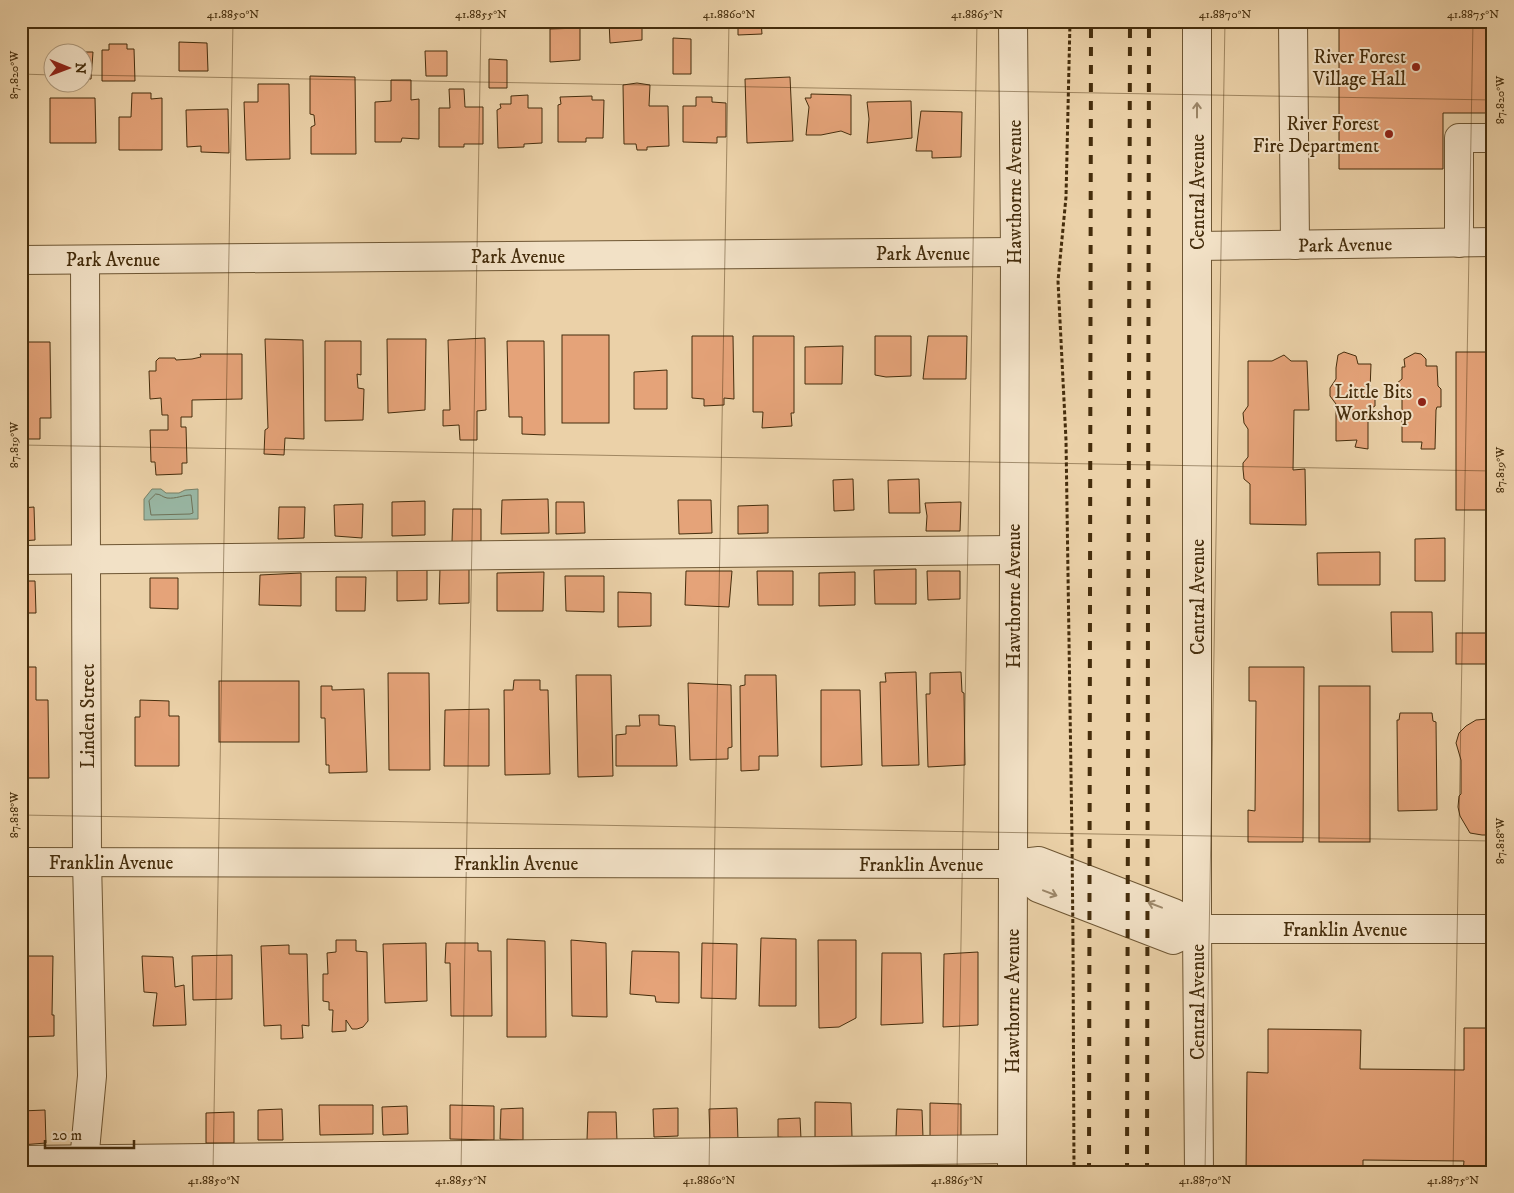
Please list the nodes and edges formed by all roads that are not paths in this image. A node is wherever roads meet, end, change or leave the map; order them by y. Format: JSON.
{"nodes":[{"id":1,"x":1013,"y":21,"type":"edge"},
{"id":2,"x":1197,"y":21,"type":"edge"},
{"id":3,"x":1293,"y":21,"type":"edge"},
{"id":4,"x":1493,"y":138,"type":"edge"},
{"id":5,"x":1493,"y":242,"type":"edge"},
{"id":6,"x":1459,"y":243,"type":"junction"},
{"id":7,"x":1294,"y":245,"type":"junction"},
{"id":8,"x":1197,"y":246,"type":"junction"},
{"id":9,"x":1015,"y":252,"type":"junction"},
{"id":10,"x":21,"y":260,"type":"edge"},
{"id":11,"x":84,"y":260,"type":"junction"},
{"id":12,"x":1013,"y":550,"type":"junction"},
{"id":13,"x":21,"y":560,"type":"edge"},
{"id":14,"x":86,"y":560,"type":"junction"},
{"id":15,"x":88,"y":861,"type":"junction"},
{"id":16,"x":21,"y":862,"type":"edge"},
{"id":17,"x":1012,"y":864,"type":"junction"},
{"id":18,"x":1197,"y":929,"type":"junction"},
{"id":19,"x":1493,"y":929,"type":"edge"},
{"id":20,"x":21,"y":1160,"type":"edge"},
{"id":21,"x":1012,"y":1160,"type":"edge"},
{"id":22,"x":84,"y":1165,"type":"edge"},
{"id":23,"x":1198,"y":1172,"type":"edge"}],
"edges":[{"from":1,"to":9,"type":"street","name":"Hawthorne Avenue"},
{"from":8,"to":2,"type":"street","name":"Central Avenue","one_way":true},
{"from":3,"to":7,"type":"street"},
{"from":4,"to":6,"type":"street"},
{"from":5,"to":6,"type":"street","name":"Park Avenue"},
{"from":6,"to":7,"type":"street","name":"Park Avenue"},
{"from":7,"to":8,"type":"street","name":"Park Avenue"},
{"from":8,"to":18,"type":"street","name":"Central Avenue"},
{"from":9,"to":11,"type":"street","name":"Park Avenue"},
{"from":9,"to":12,"type":"street","name":"Hawthorne Avenue"},
{"from":10,"to":11,"type":"street","name":"Park Avenue"},
{"from":11,"to":14,"type":"street","name":"Linden Street"},
{"from":12,"to":14,"type":"street"},
{"from":12,"to":17,"type":"street","name":"Hawthorne Avenue"},
{"from":13,"to":14,"type":"street"},
{"from":14,"to":15,"type":"street","name":"Linden Street"},
{"from":15,"to":16,"type":"street","name":"Franklin Avenue"},
{"from":15,"to":17,"type":"street","name":"Franklin Avenue"},
{"from":15,"to":22,"type":"street","name":"Linden Street"},
{"from":17,"to":18,"type":"street","name":"Franklin Avenue"},
{"from":17,"to":21,"type":"street","name":"Hawthorne Avenue"},
{"from":18,"to":19,"type":"street","name":"Franklin Avenue"},
{"from":18,"to":23,"type":"street","name":"Central Avenue"},
{"from":20,"to":22,"type":"street"},
{"from":21,"to":22,"type":"street"}]}
